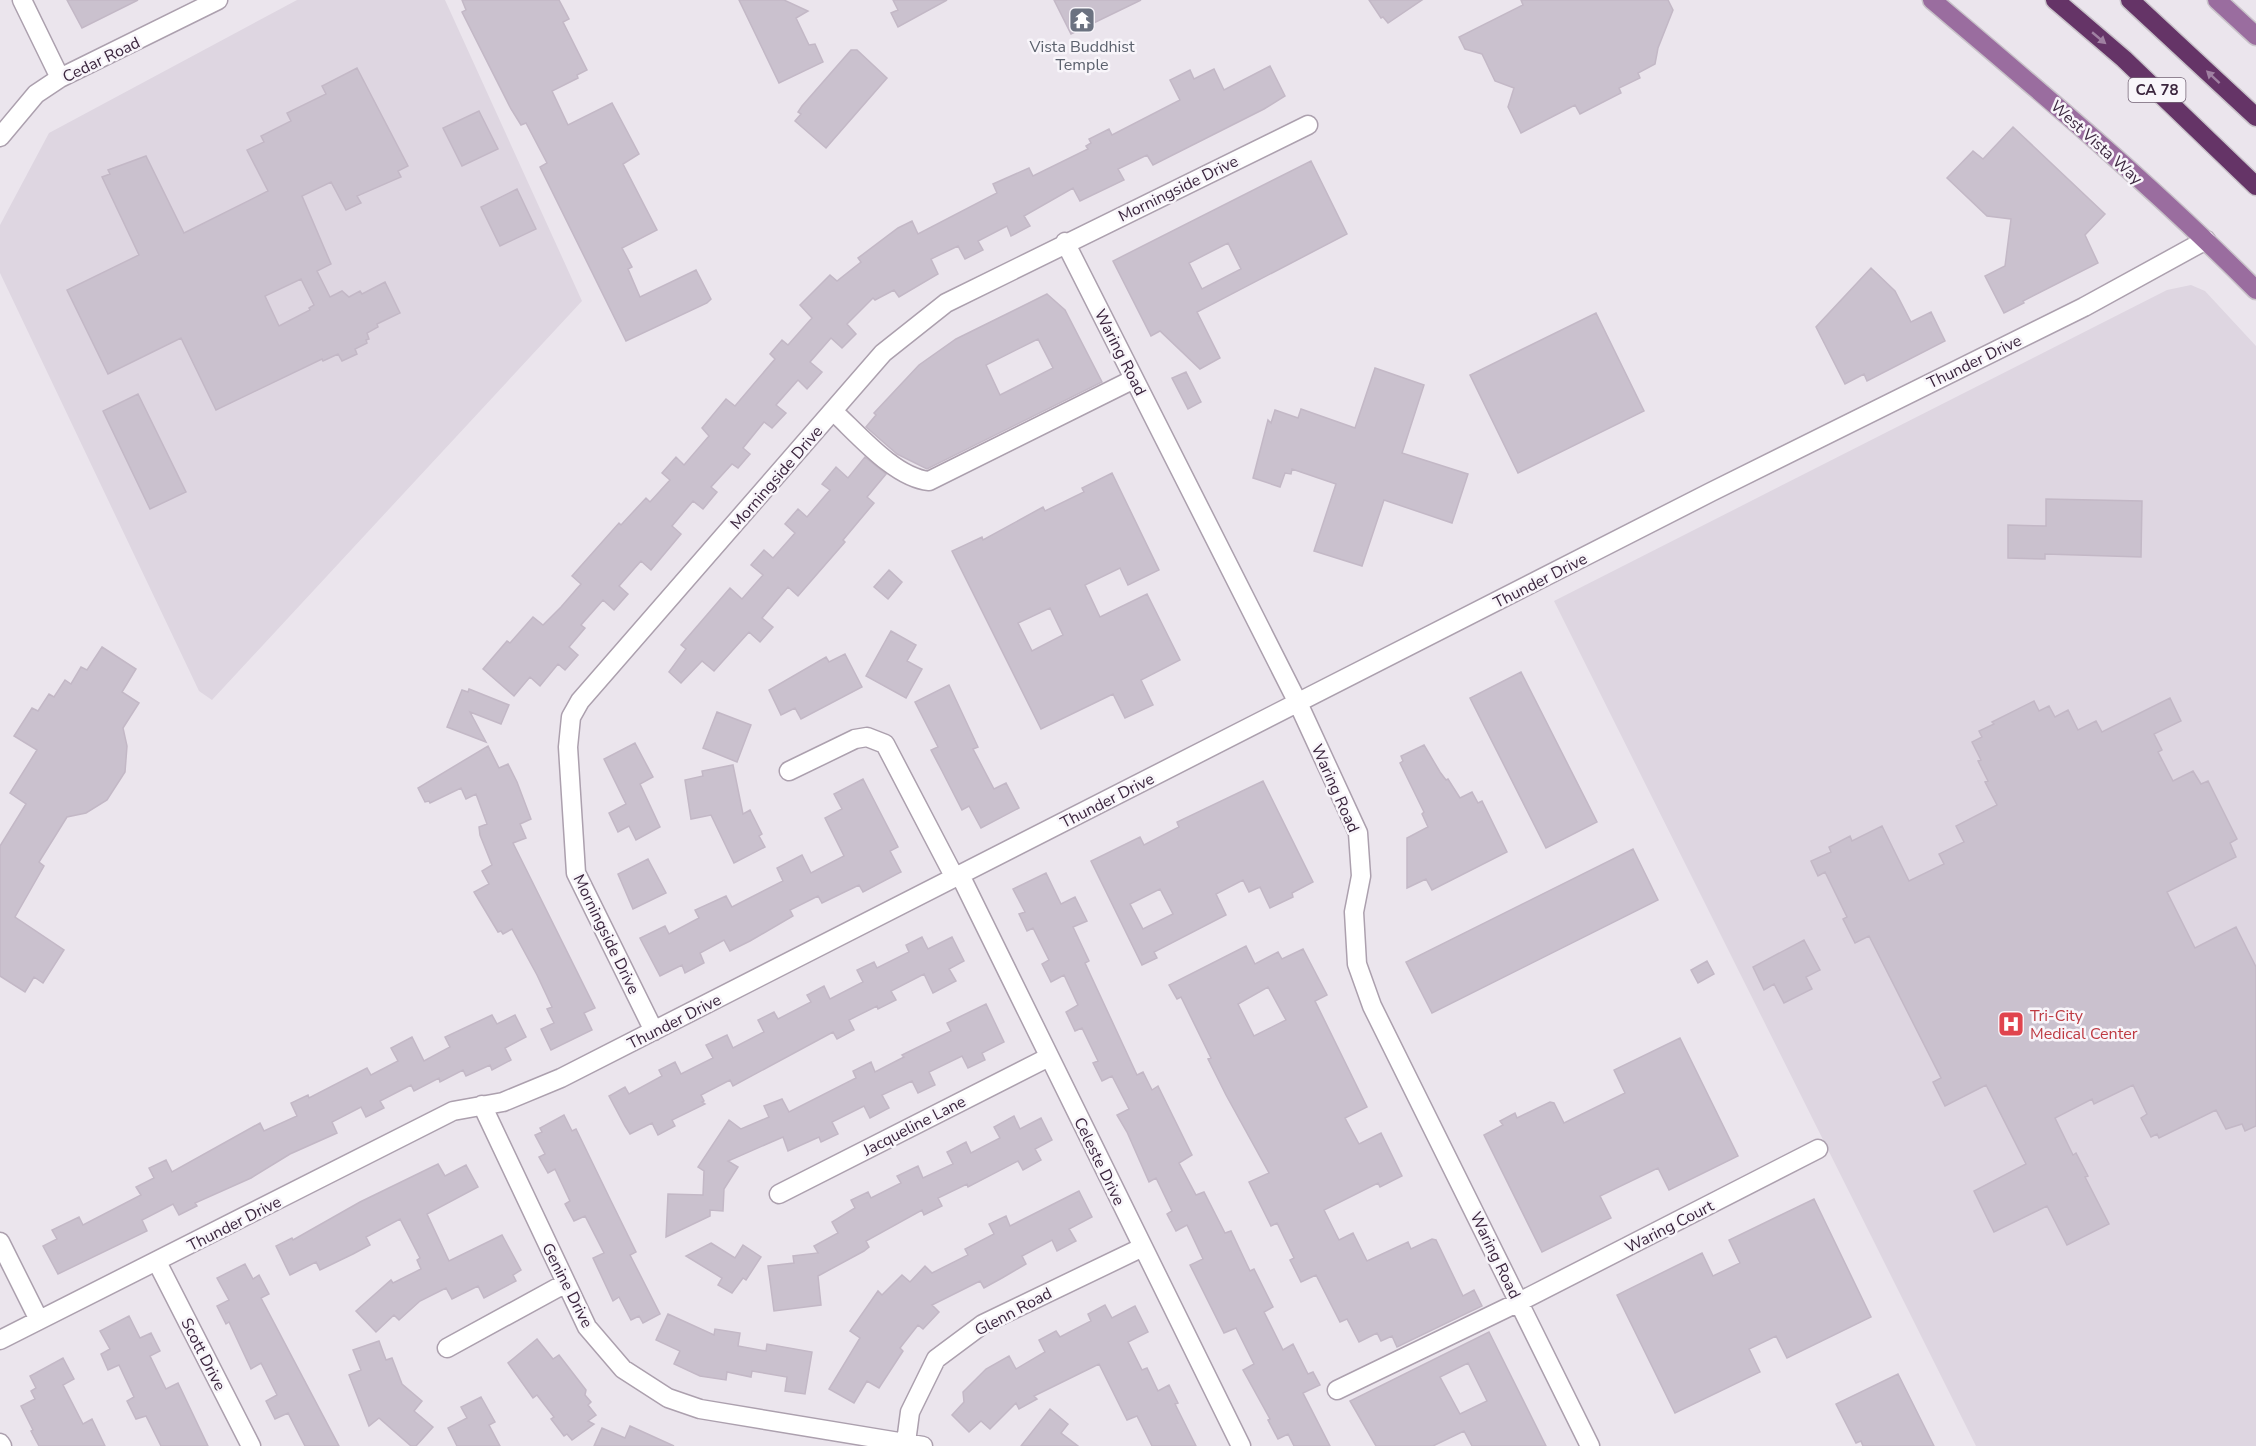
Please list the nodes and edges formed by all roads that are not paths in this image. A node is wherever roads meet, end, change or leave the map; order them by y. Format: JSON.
{"nodes":[{"id":1,"x":22,"y":0,"type":"edge"},
{"id":2,"x":218,"y":0,"type":"edge"},
{"id":3,"x":1932,"y":0,"type":"edge"},
{"id":4,"x":2055,"y":0,"type":"edge"},
{"id":5,"x":2130,"y":0,"type":"edge"},
{"id":6,"x":2217,"y":0,"type":"edge"},
{"id":7,"x":2256,"y":36,"type":"edge"},
{"id":8,"x":60,"y":78,"type":"junction"},
{"id":9,"x":2256,"y":117,"type":"edge"},
{"id":10,"x":1308,"y":125,"type":"dead end"},
{"id":11,"x":0,"y":137,"type":"edge"},
{"id":12,"x":2256,"y":186,"type":"edge"},
{"id":13,"x":2206,"y":240,"type":"junction"},
{"id":14,"x":1065,"y":242,"type":"junction"},
{"id":15,"x":2256,"y":290,"type":"edge"},
{"id":16,"x":1134,"y":380,"type":"junction"},
{"id":17,"x":833,"y":411,"type":"junction"},
{"id":18,"x":1298,"y":703,"type":"junction"},
{"id":19,"x":789,"y":771,"type":"dead end"},
{"id":20,"x":957,"y":877,"type":"junction"},
{"id":21,"x":654,"y":1031,"type":"junction"},
{"id":22,"x":1049,"y":1057,"type":"junction"},
{"id":23,"x":482,"y":1105,"type":"junction"},
{"id":24,"x":1818,"y":1149,"type":"dead end"},
{"id":25,"x":779,"y":1194,"type":"dead end"},
{"id":26,"x":0,"y":1242,"type":"edge"},
{"id":27,"x":1143,"y":1247,"type":"junction"},
{"id":28,"x":157,"y":1262,"type":"junction"},
{"id":29,"x":566,"y":1283,"type":"junction"},
{"id":30,"x":1519,"y":1302,"type":"junction"},
{"id":31,"x":39,"y":1320,"type":"junction"},
{"id":32,"x":0,"y":1340,"type":"edge"},
{"id":33,"x":447,"y":1348,"type":"dead end"},
{"id":34,"x":1337,"y":1389,"type":"dead end"},
{"id":35,"x":915,"y":1444,"type":"edge"},
{"id":36,"x":251,"y":1446,"type":"edge"},
{"id":37,"x":1241,"y":1446,"type":"edge"},
{"id":38,"x":1590,"y":1446,"type":"edge"}],
"edges":[{"from":1,"to":8,"type":"street"},
{"from":2,"to":8,"type":"street","name":"Cedar Road"},
{"from":3,"to":13,"type":"main road","name":"West Vista Way"},
{"from":4,"to":12,"type":"highway","number":"CA 78","one_way":true},
{"from":9,"to":5,"type":"highway","number":"CA 78","one_way":true},
{"from":6,"to":7,"type":"main road"},
{"from":8,"to":11,"type":"street","name":"Cedar Road"},
{"from":10,"to":14,"type":"street","name":"Morningside Drive"},
{"from":13,"to":15,"type":"main road","name":"West Vista Way"},
{"from":13,"to":18,"type":"street","name":"Thunder Drive"},
{"from":14,"to":16,"type":"street","name":"Waring Road"},
{"from":14,"to":17,"type":"street","name":"Morningside Drive"},
{"from":16,"to":17,"type":"street"},
{"from":16,"to":18,"type":"street","name":"Waring Road"},
{"from":17,"to":21,"type":"street","name":"Morningside Drive"},
{"from":18,"to":20,"type":"street","name":"Thunder Drive"},
{"from":18,"to":30,"type":"street","name":"Waring Road"},
{"from":19,"to":20,"type":"street","name":"Celeste Drive"},
{"from":20,"to":21,"type":"street","name":"Thunder Drive"},
{"from":20,"to":22,"type":"street","name":"Celeste Drive"},
{"from":21,"to":23,"type":"street","name":"Thunder Drive"},
{"from":22,"to":25,"type":"street","name":"Jacqueline Lane"},
{"from":22,"to":27,"type":"street","name":"Celeste Drive"},
{"from":23,"to":28,"type":"street","name":"Thunder Drive"},
{"from":23,"to":29,"type":"street","name":"Genine Drive"},
{"from":24,"to":30,"type":"street","name":"Waring Court"},
{"from":26,"to":31,"type":"street"},
{"from":27,"to":35,"type":"street","name":"Glenn Road"},
{"from":27,"to":37,"type":"street","name":"Celeste Drive"},
{"from":28,"to":31,"type":"street","name":"Thunder Drive"},
{"from":28,"to":36,"type":"street","name":"Scott Drive"},
{"from":29,"to":33,"type":"street"},
{"from":29,"to":35,"type":"street","name":"Genine Drive"},
{"from":30,"to":34,"type":"street","name":"Waring Court"},
{"from":30,"to":38,"type":"street","name":"Waring Road"},
{"from":31,"to":32,"type":"street","name":"Thunder Drive"}]}
